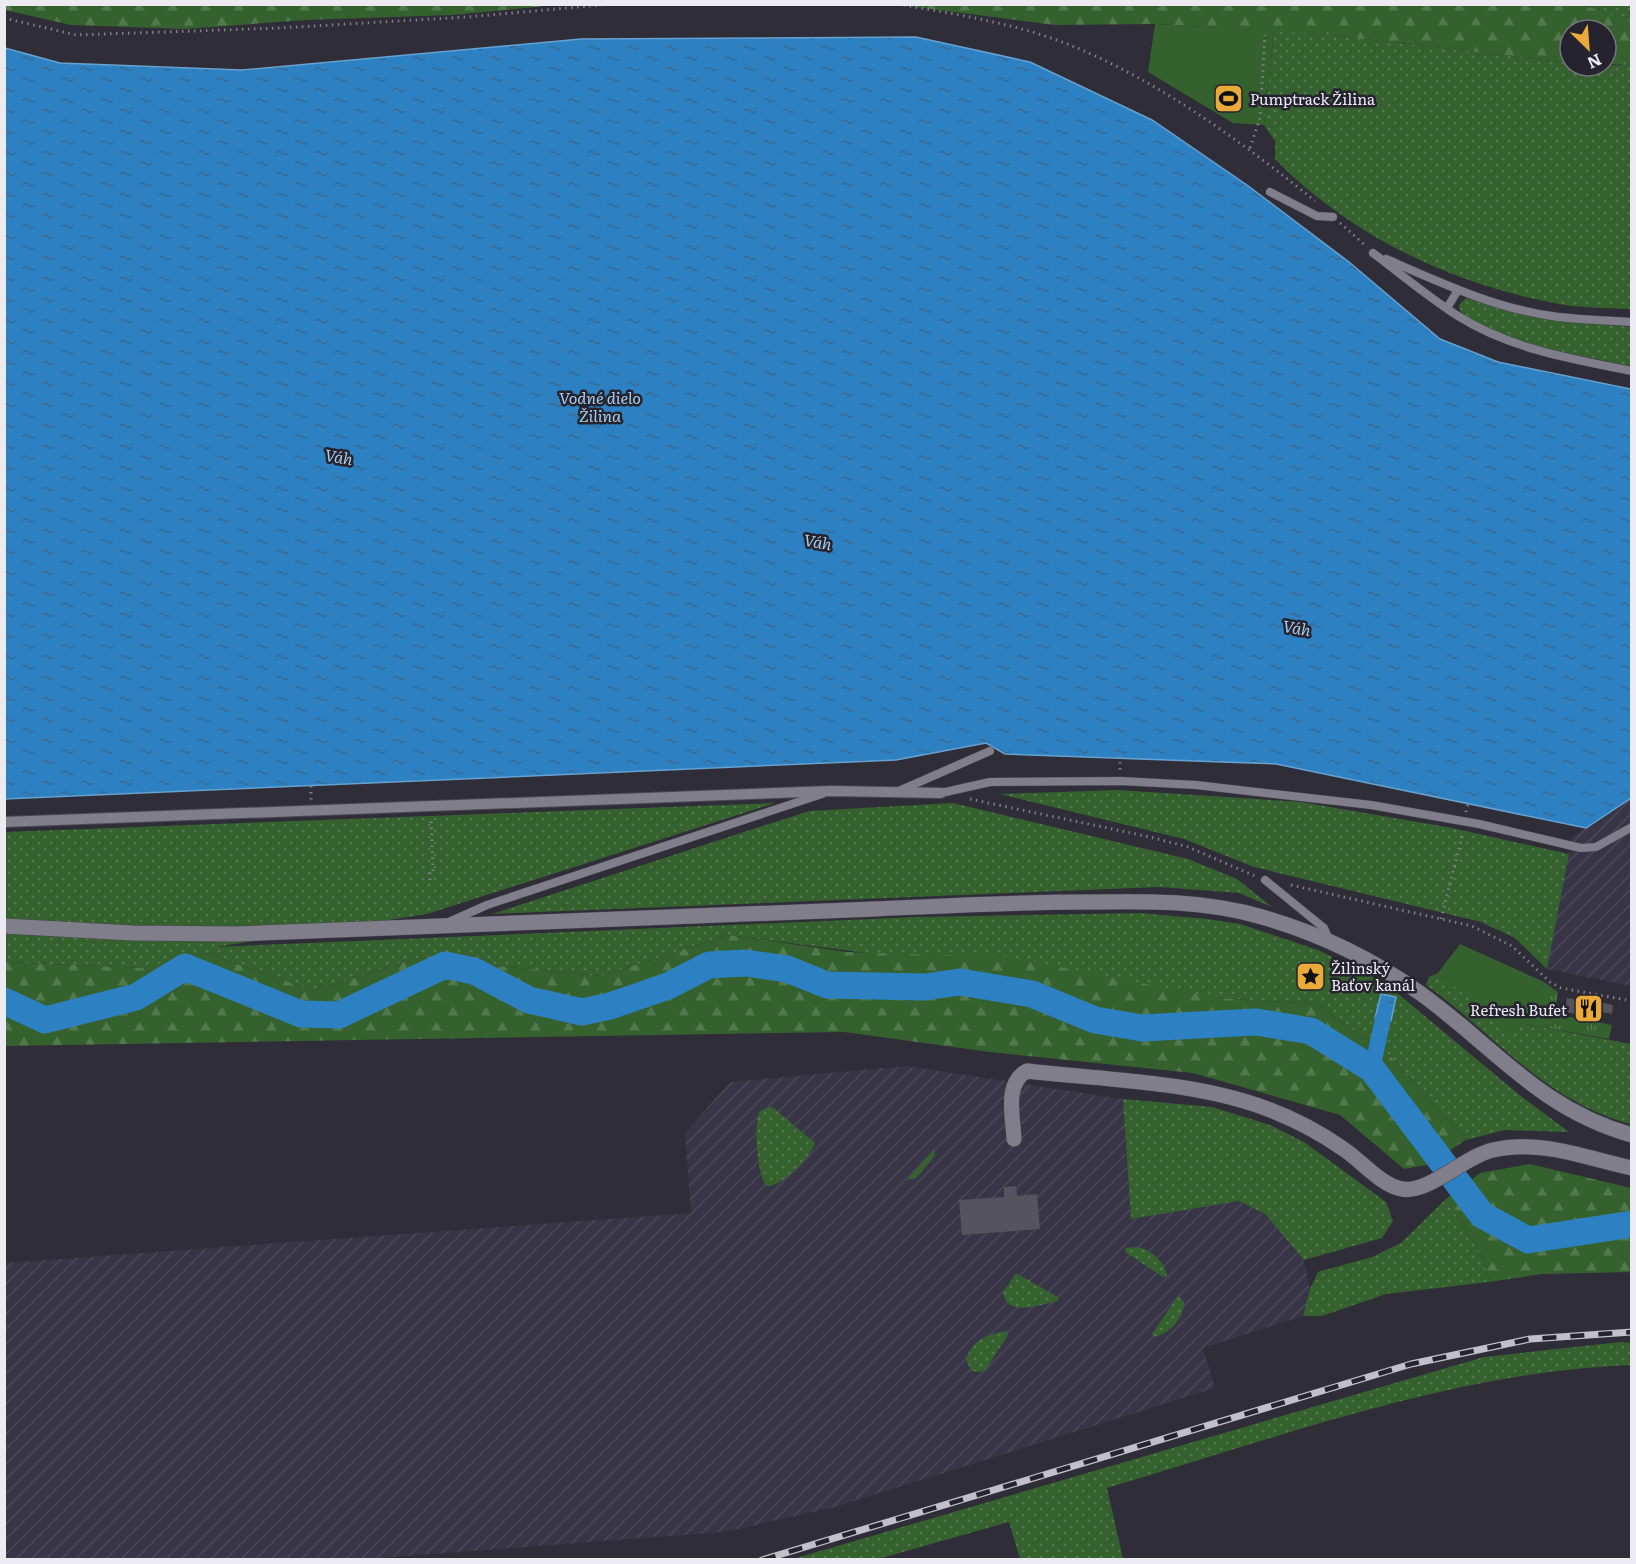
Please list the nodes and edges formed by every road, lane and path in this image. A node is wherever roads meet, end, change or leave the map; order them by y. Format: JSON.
{"nodes":[{"id":1,"x":612,"y":4,"type":"edge"},
{"id":2,"x":898,"y":4,"type":"edge"},
{"id":3,"x":4,"y":18,"type":"edge"},
{"id":4,"x":1265,"y":35,"type":"dead end"},
{"id":5,"x":1250,"y":148,"type":"junction"},
{"id":6,"x":1270,"y":192,"type":"dead end"},
{"id":7,"x":1333,"y":217,"type":"junction"},
{"id":8,"x":1373,"y":253,"type":"junction"},
{"id":9,"x":1458,"y":290,"type":"junction"},
{"id":10,"x":1447,"y":308,"type":"junction"},
{"id":11,"x":1632,"y":322,"type":"edge"},
{"id":12,"x":1632,"y":370,"type":"edge"},
{"id":13,"x":990,"y":751,"type":"dead end"},
{"id":14,"x":832,"y":791,"type":"junction"},
{"id":15,"x":900,"y":791,"type":"junction"},
{"id":16,"x":941,"y":793,"type":"junction"},
{"id":17,"x":430,"y":806,"type":"junction"},
{"id":18,"x":4,"y":822,"type":"edge"},
{"id":19,"x":1464,"y":822,"type":"junction"},
{"id":20,"x":1632,"y":827,"type":"edge"},
{"id":21,"x":430,"y":880,"type":"dead end"},
{"id":22,"x":1265,"y":880,"type":"junction"},
{"id":23,"x":1441,"y":919,"type":"junction"},
{"id":24,"x":4,"y":926,"type":"edge"},
{"id":25,"x":442,"y":926,"type":"junction"},
{"id":26,"x":1329,"y":941,"type":"junction"},
{"id":27,"x":1632,"y":1001,"type":"edge"},
{"id":28,"x":1632,"y":1135,"type":"edge"},
{"id":29,"x":1014,"y":1139,"type":"dead end"},
{"id":30,"x":1632,"y":1168,"type":"edge"}],
"edges":[{"from":1,"to":3,"type":"path"},
{"from":2,"to":5,"type":"path"},
{"from":4,"to":5,"type":"path"},
{"from":5,"to":7,"type":"path"},
{"from":6,"to":7,"type":"lane"},
{"from":7,"to":8,"type":"path"},
{"from":8,"to":9,"type":"lane"},
{"from":8,"to":10,"type":"lane"},
{"from":9,"to":10,"type":"lane"},
{"from":9,"to":11,"type":"lane"},
{"from":10,"to":12,"type":"lane"},
{"from":13,"to":15,"type":"lane"},
{"from":14,"to":15,"type":"street"},
{"from":14,"to":17,"type":"street"},
{"from":14,"to":25,"type":"lane"},
{"from":15,"to":16,"type":"street"},
{"from":16,"to":19,"type":"lane"},
{"from":16,"to":22,"type":"path"},
{"from":17,"to":18,"type":"street"},
{"from":17,"to":21,"type":"path"},
{"from":19,"to":20,"type":"lane"},
{"from":19,"to":23,"type":"path"},
{"from":22,"to":23,"type":"path"},
{"from":22,"to":26,"type":"lane"},
{"from":23,"to":27,"type":"path"},
{"from":24,"to":25,"type":"street"},
{"from":25,"to":26,"type":"street"},
{"from":26,"to":28,"type":"street"},
{"from":29,"to":30,"type":"street"}]}
